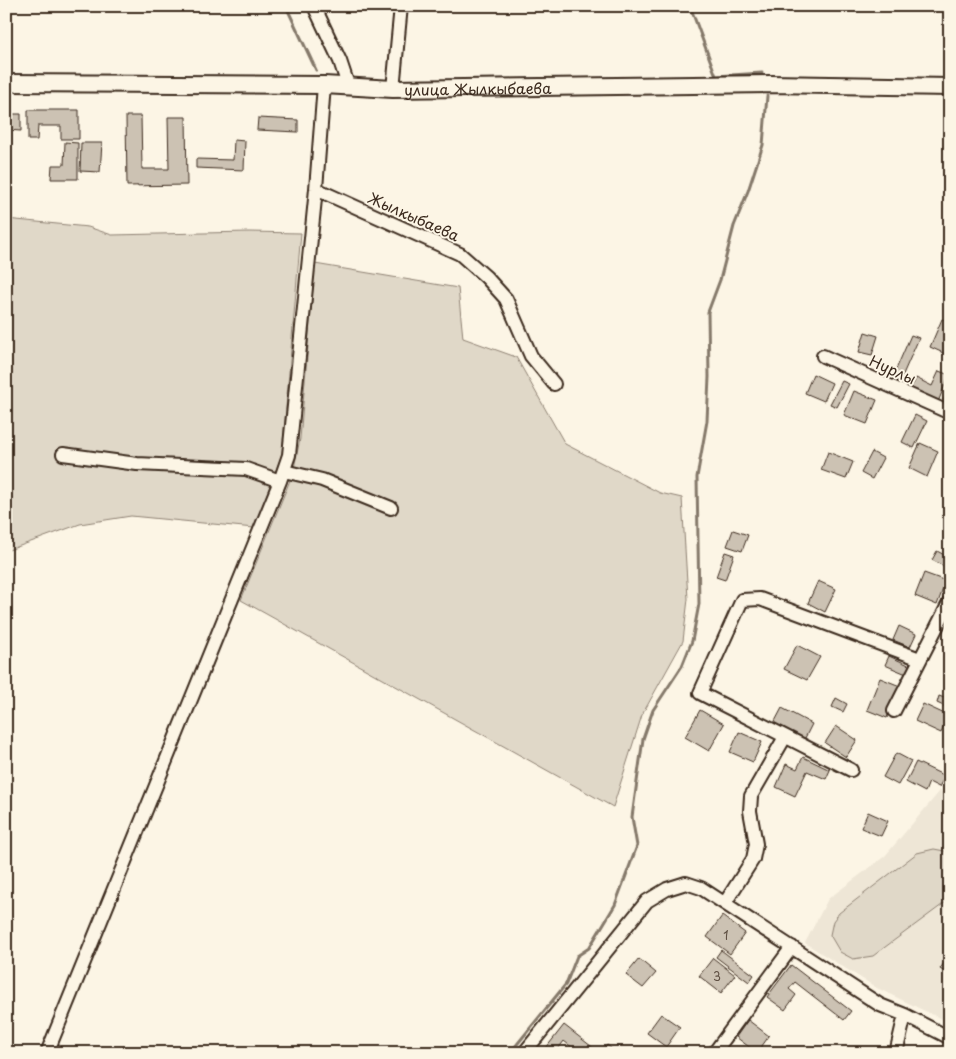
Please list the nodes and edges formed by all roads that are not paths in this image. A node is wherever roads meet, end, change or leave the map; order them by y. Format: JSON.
{"nodes":[{"id":1,"x":314,"y":6,"type":"edge"},
{"id":2,"x":401,"y":6,"type":"edge"},
{"id":3,"x":6,"y":83,"type":"edge"},
{"id":4,"x":324,"y":86,"type":"junction"},
{"id":5,"x":950,"y":87,"type":"edge"},
{"id":6,"x":349,"y":88,"type":"junction"},
{"id":7,"x":393,"y":89,"type":"junction"},
{"id":8,"x":316,"y":189,"type":"junction"},
{"id":9,"x":823,"y":356,"type":"dead end"},
{"id":10,"x":554,"y":384,"type":"dead end"},
{"id":11,"x":950,"y":413,"type":"edge"},
{"id":12,"x":63,"y":454,"type":"dead end"},
{"id":13,"x":282,"y":476,"type":"junction"},
{"id":14,"x":391,"y":508,"type":"dead end"},
{"id":15,"x":950,"y":601,"type":"edge"},
{"id":16,"x":920,"y":659,"type":"junction"},
{"id":17,"x":894,"y":711,"type":"dead end"},
{"id":18,"x":785,"y":737,"type":"junction"},
{"id":19,"x":851,"y":770,"type":"dead end"},
{"id":20,"x":725,"y":903,"type":"junction"},
{"id":21,"x":792,"y":948,"type":"junction"},
{"id":22,"x":905,"y":1014,"type":"junction"},
{"id":23,"x":950,"y":1038,"type":"edge"},
{"id":24,"x":47,"y":1053,"type":"edge"},
{"id":25,"x":524,"y":1053,"type":"edge"},
{"id":26,"x":714,"y":1053,"type":"edge"},
{"id":27,"x":896,"y":1053,"type":"edge"}],
"edges":[{"from":1,"to":6,"type":"street"},
{"from":2,"to":7,"type":"street"},
{"from":3,"to":4,"type":"main road","name":"улица Жылкыбаева"},
{"from":4,"to":6,"type":"main road","name":"улица Жылкыбаева"},
{"from":4,"to":8,"type":"street"},
{"from":5,"to":7,"type":"main road","name":"улица Жылкыбаева"},
{"from":6,"to":7,"type":"main road","name":"улица Жылкыбаева"},
{"from":8,"to":10,"type":"street","name":"Жылкыбаева"},
{"from":8,"to":13,"type":"street"},
{"from":9,"to":11,"type":"street","name":"Нурлы"},
{"from":12,"to":13,"type":"street"},
{"from":13,"to":14,"type":"street"},
{"from":13,"to":24,"type":"street"},
{"from":15,"to":16,"type":"street"},
{"from":16,"to":17,"type":"street"},
{"from":16,"to":18,"type":"street"},
{"from":18,"to":19,"type":"street"},
{"from":18,"to":20,"type":"street"},
{"from":20,"to":21,"type":"street"},
{"from":20,"to":25,"type":"street"},
{"from":21,"to":22,"type":"street"},
{"from":21,"to":26,"type":"street"},
{"from":22,"to":23,"type":"street"},
{"from":22,"to":27,"type":"street"}]}
